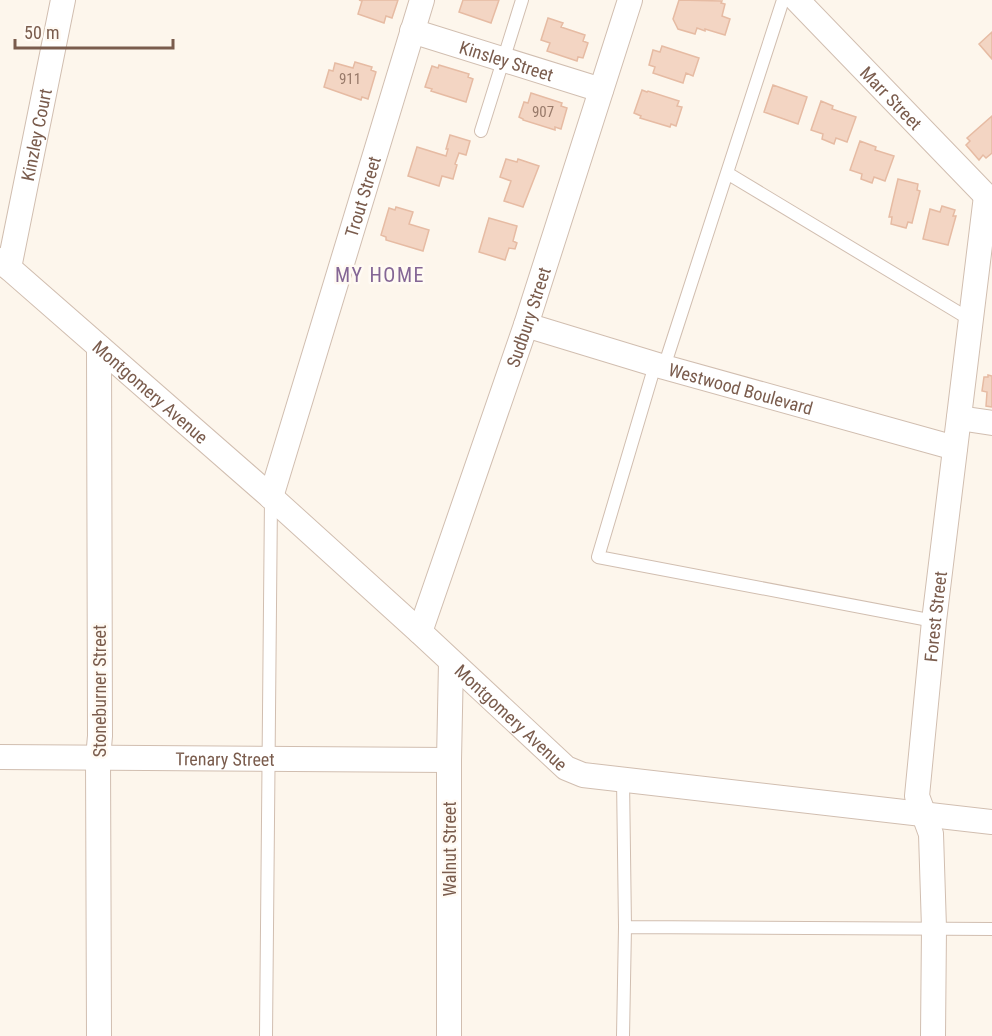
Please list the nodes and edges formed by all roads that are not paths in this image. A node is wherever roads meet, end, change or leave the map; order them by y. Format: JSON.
{"nodes":[{"id":1,"x":63,"y":0,"type":"edge"},
{"id":2,"x":422,"y":0,"type":"edge"},
{"id":3,"x":522,"y":0,"type":"edge"},
{"id":4,"x":630,"y":0,"type":"edge"},
{"id":5,"x":783,"y":0,"type":"edge"},
{"id":6,"x":797,"y":0,"type":"edge"},
{"id":7,"x":412,"y":31,"type":"junction"},
{"id":8,"x":504,"y":59,"type":"junction"},
{"id":9,"x":601,"y":90,"type":"junction"},
{"id":10,"x":481,"y":131,"type":"dead end"},
{"id":11,"x":727,"y":172,"type":"junction"},
{"id":12,"x":989,"y":199,"type":"edge"},
{"id":13,"x":5,"y":264,"type":"edge"},
{"id":14,"x":971,"y":320,"type":"junction"},
{"id":15,"x":526,"y":325,"type":"junction"},
{"id":16,"x":99,"y":347,"type":"junction"},
{"id":17,"x":659,"y":366,"type":"junction"},
{"id":18,"x":959,"y":418,"type":"junction"},
{"id":19,"x":992,"y":423,"type":"edge"},
{"id":20,"x":955,"y":448,"type":"junction"},
{"id":21,"x":271,"y":497,"type":"junction"},
{"id":22,"x":934,"y":621,"type":"junction"},
{"id":23,"x":420,"y":632,"type":"junction"},
{"id":24,"x":451,"y":662,"type":"junction"},
{"id":25,"x":0,"y":757,"type":"edge"},
{"id":26,"x":98,"y":758,"type":"junction"},
{"id":27,"x":269,"y":759,"type":"junction"},
{"id":28,"x":449,"y":760,"type":"junction"},
{"id":29,"x":623,"y":779,"type":"junction"},
{"id":30,"x":923,"y":815,"type":"junction"},
{"id":31,"x":992,"y":822,"type":"edge"},
{"id":32,"x":625,"y":927,"type":"junction"},
{"id":33,"x":934,"y":928,"type":"junction"},
{"id":34,"x":992,"y":929,"type":"edge"},
{"id":35,"x":99,"y":1036,"type":"edge"},
{"id":36,"x":266,"y":1036,"type":"edge"},
{"id":37,"x":450,"y":1036,"type":"edge"},
{"id":38,"x":623,"y":1036,"type":"edge"},
{"id":39,"x":933,"y":1036,"type":"edge"}],
"edges":[{"from":1,"to":13,"type":"street","name":"Kinzley Court"},
{"from":2,"to":7,"type":"street","name":"Trout Street"},
{"from":3,"to":8,"type":"lane"},
{"from":4,"to":9,"type":"street","name":"Sudbury Street"},
{"from":5,"to":11,"type":"lane"},
{"from":6,"to":12,"type":"street","name":"Marr Street"},
{"from":7,"to":8,"type":"street","name":"Kinsley Street"},
{"from":7,"to":21,"type":"street","name":"Trout Street"},
{"from":8,"to":9,"type":"street","name":"Kinsley Street"},
{"from":8,"to":10,"type":"lane"},
{"from":9,"to":15,"type":"street","name":"Sudbury Street"},
{"from":11,"to":14,"type":"lane"},
{"from":11,"to":17,"type":"lane"},
{"from":12,"to":14,"type":"street","name":"Forest Street"},
{"from":13,"to":16,"type":"street","name":"Montgomery Avenue"},
{"from":14,"to":18,"type":"street","name":"Forest Street"},
{"from":15,"to":17,"type":"street","name":"Westwood Boulevard"},
{"from":15,"to":23,"type":"street","name":"Sudbury Street"},
{"from":16,"to":21,"type":"street","name":"Montgomery Avenue"},
{"from":16,"to":26,"type":"street","name":"Stoneburner Street"},
{"from":17,"to":20,"type":"street","name":"Westwood Boulevard"},
{"from":17,"to":22,"type":"lane"},
{"from":18,"to":19,"type":"street"},
{"from":18,"to":20,"type":"street","name":"Forest Street"},
{"from":20,"to":22,"type":"street","name":"Forest Street"},
{"from":21,"to":23,"type":"street","name":"Montgomery Avenue"},
{"from":21,"to":27,"type":"lane"},
{"from":22,"to":30,"type":"street","name":"Forest Street"},
{"from":23,"to":24,"type":"street","name":"Montgomery Avenue"},
{"from":24,"to":28,"type":"street","name":"Walnut Street"},
{"from":24,"to":29,"type":"street","name":"Montgomery Avenue"},
{"from":25,"to":26,"type":"street","name":"Trenary Street"},
{"from":26,"to":27,"type":"street","name":"Trenary Street"},
{"from":26,"to":35,"type":"street","name":"Stoneburner Street"},
{"from":27,"to":28,"type":"street","name":"Trenary Street"},
{"from":27,"to":36,"type":"lane"},
{"from":28,"to":37,"type":"street","name":"Walnut Street"},
{"from":29,"to":30,"type":"street","name":"Montgomery Avenue"},
{"from":29,"to":32,"type":"lane"},
{"from":30,"to":31,"type":"street","name":"Montgomery Avenue"},
{"from":30,"to":33,"type":"street","name":"Forest Street"},
{"from":32,"to":33,"type":"lane"},
{"from":32,"to":38,"type":"lane"},
{"from":33,"to":34,"type":"lane"},
{"from":33,"to":39,"type":"street","name":"Forest Street"}]}
